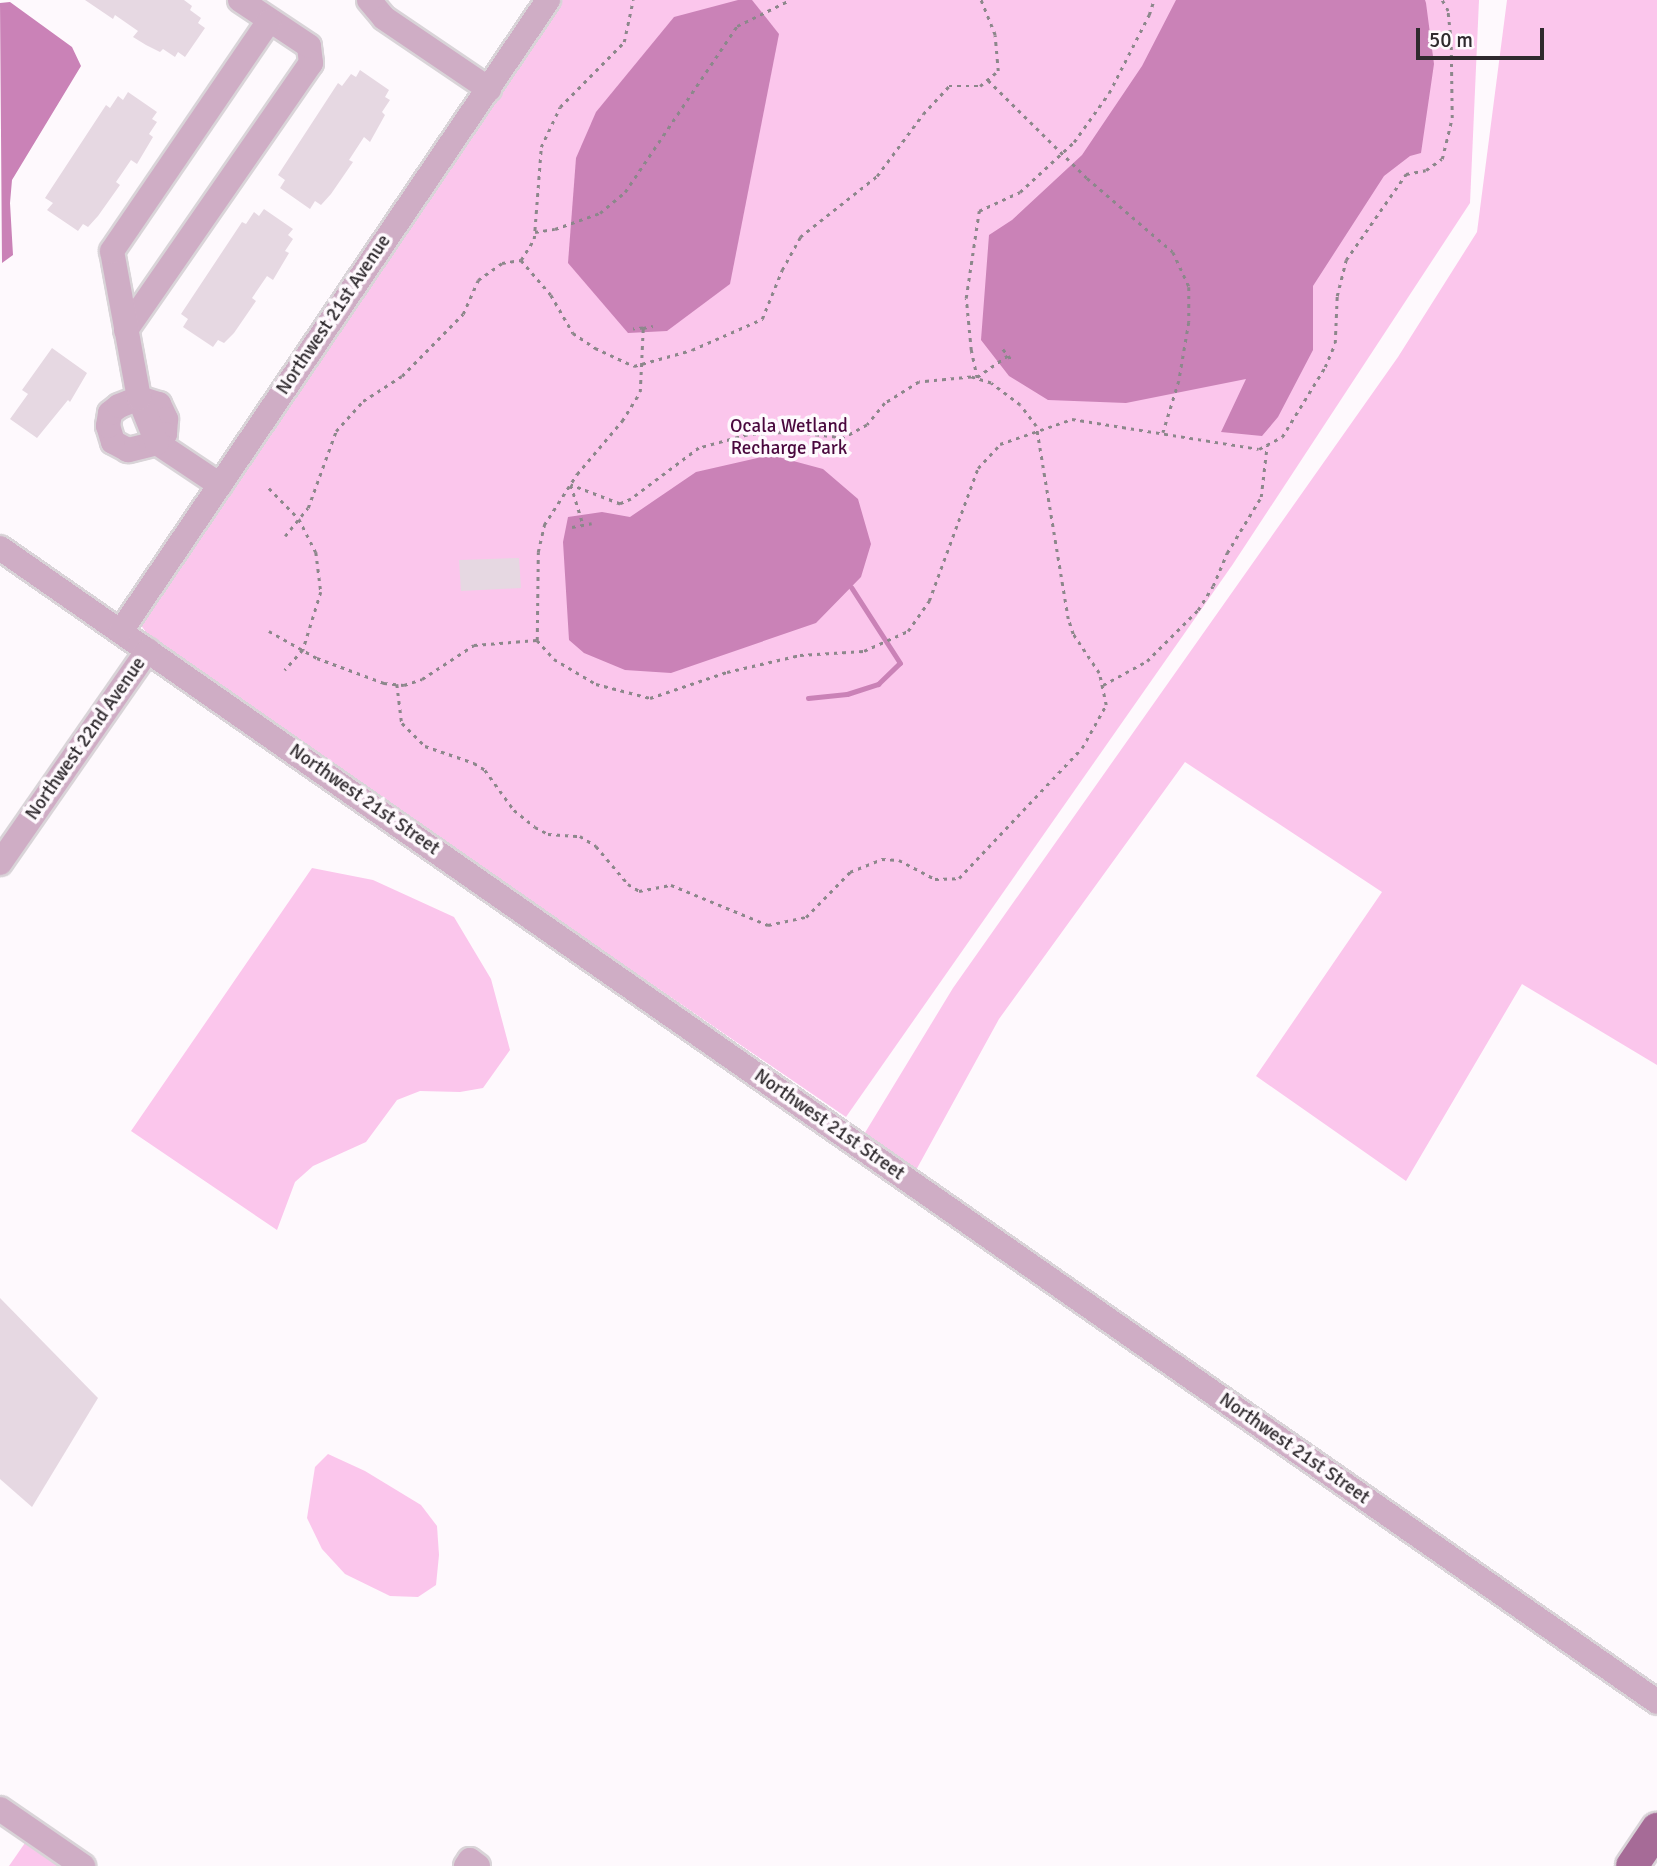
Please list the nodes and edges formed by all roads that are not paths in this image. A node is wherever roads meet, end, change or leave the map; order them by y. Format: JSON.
{"nodes":[{"id":1,"x":240,"y":0,"type":"edge"},
{"id":2,"x":369,"y":0,"type":"edge"},
{"id":3,"x":548,"y":0,"type":"edge"},
{"id":4,"x":269,"y":21,"type":"junction"},
{"id":5,"x":489,"y":89,"type":"junction"},
{"id":6,"x":126,"y":330,"type":"junction"},
{"id":7,"x":139,"y":398,"type":"junction"},
{"id":8,"x":157,"y":443,"type":"junction"},
{"id":9,"x":220,"y":485,"type":"junction"},
{"id":10,"x":0,"y":548,"type":"edge"},
{"id":11,"x":121,"y":631,"type":"junction"},
{"id":12,"x":148,"y":650,"type":"junction"},
{"id":13,"x":0,"y":863,"type":"edge"},
{"id":14,"x":1657,"y":1702,"type":"edge"},
{"id":15,"x":0,"y":1808,"type":"edge"},
{"id":16,"x":1657,"y":1829,"type":"edge"},
{"id":17,"x":83,"y":1866,"type":"edge"},
{"id":18,"x":1632,"y":1866,"type":"edge"}],
"edges":[{"from":1,"to":4,"type":"street"},
{"from":2,"to":5,"type":"street"},
{"from":3,"to":5,"type":"street","name":"Northwest 21st Avenue"},
{"from":4,"to":6,"type":"street"},
{"from":4,"to":6,"type":"street"},
{"from":5,"to":9,"type":"street","name":"Northwest 21st Avenue"},
{"from":6,"to":7,"type":"street"},
{"from":7,"to":8,"type":"street"},
{"from":7,"to":8,"type":"street"},
{"from":8,"to":9,"type":"street"},
{"from":9,"to":11,"type":"street","name":"Northwest 21st Avenue"},
{"from":10,"to":11,"type":"street","name":"Northwest 21st Street"},
{"from":11,"to":12,"type":"street","name":"Northwest 21st Street"},
{"from":12,"to":13,"type":"street","name":"Northwest 22nd Avenue"},
{"from":12,"to":14,"type":"street","name":"Northwest 21st Street"},
{"from":15,"to":17,"type":"street"},
{"from":16,"to":18,"type":"main road"}]}
